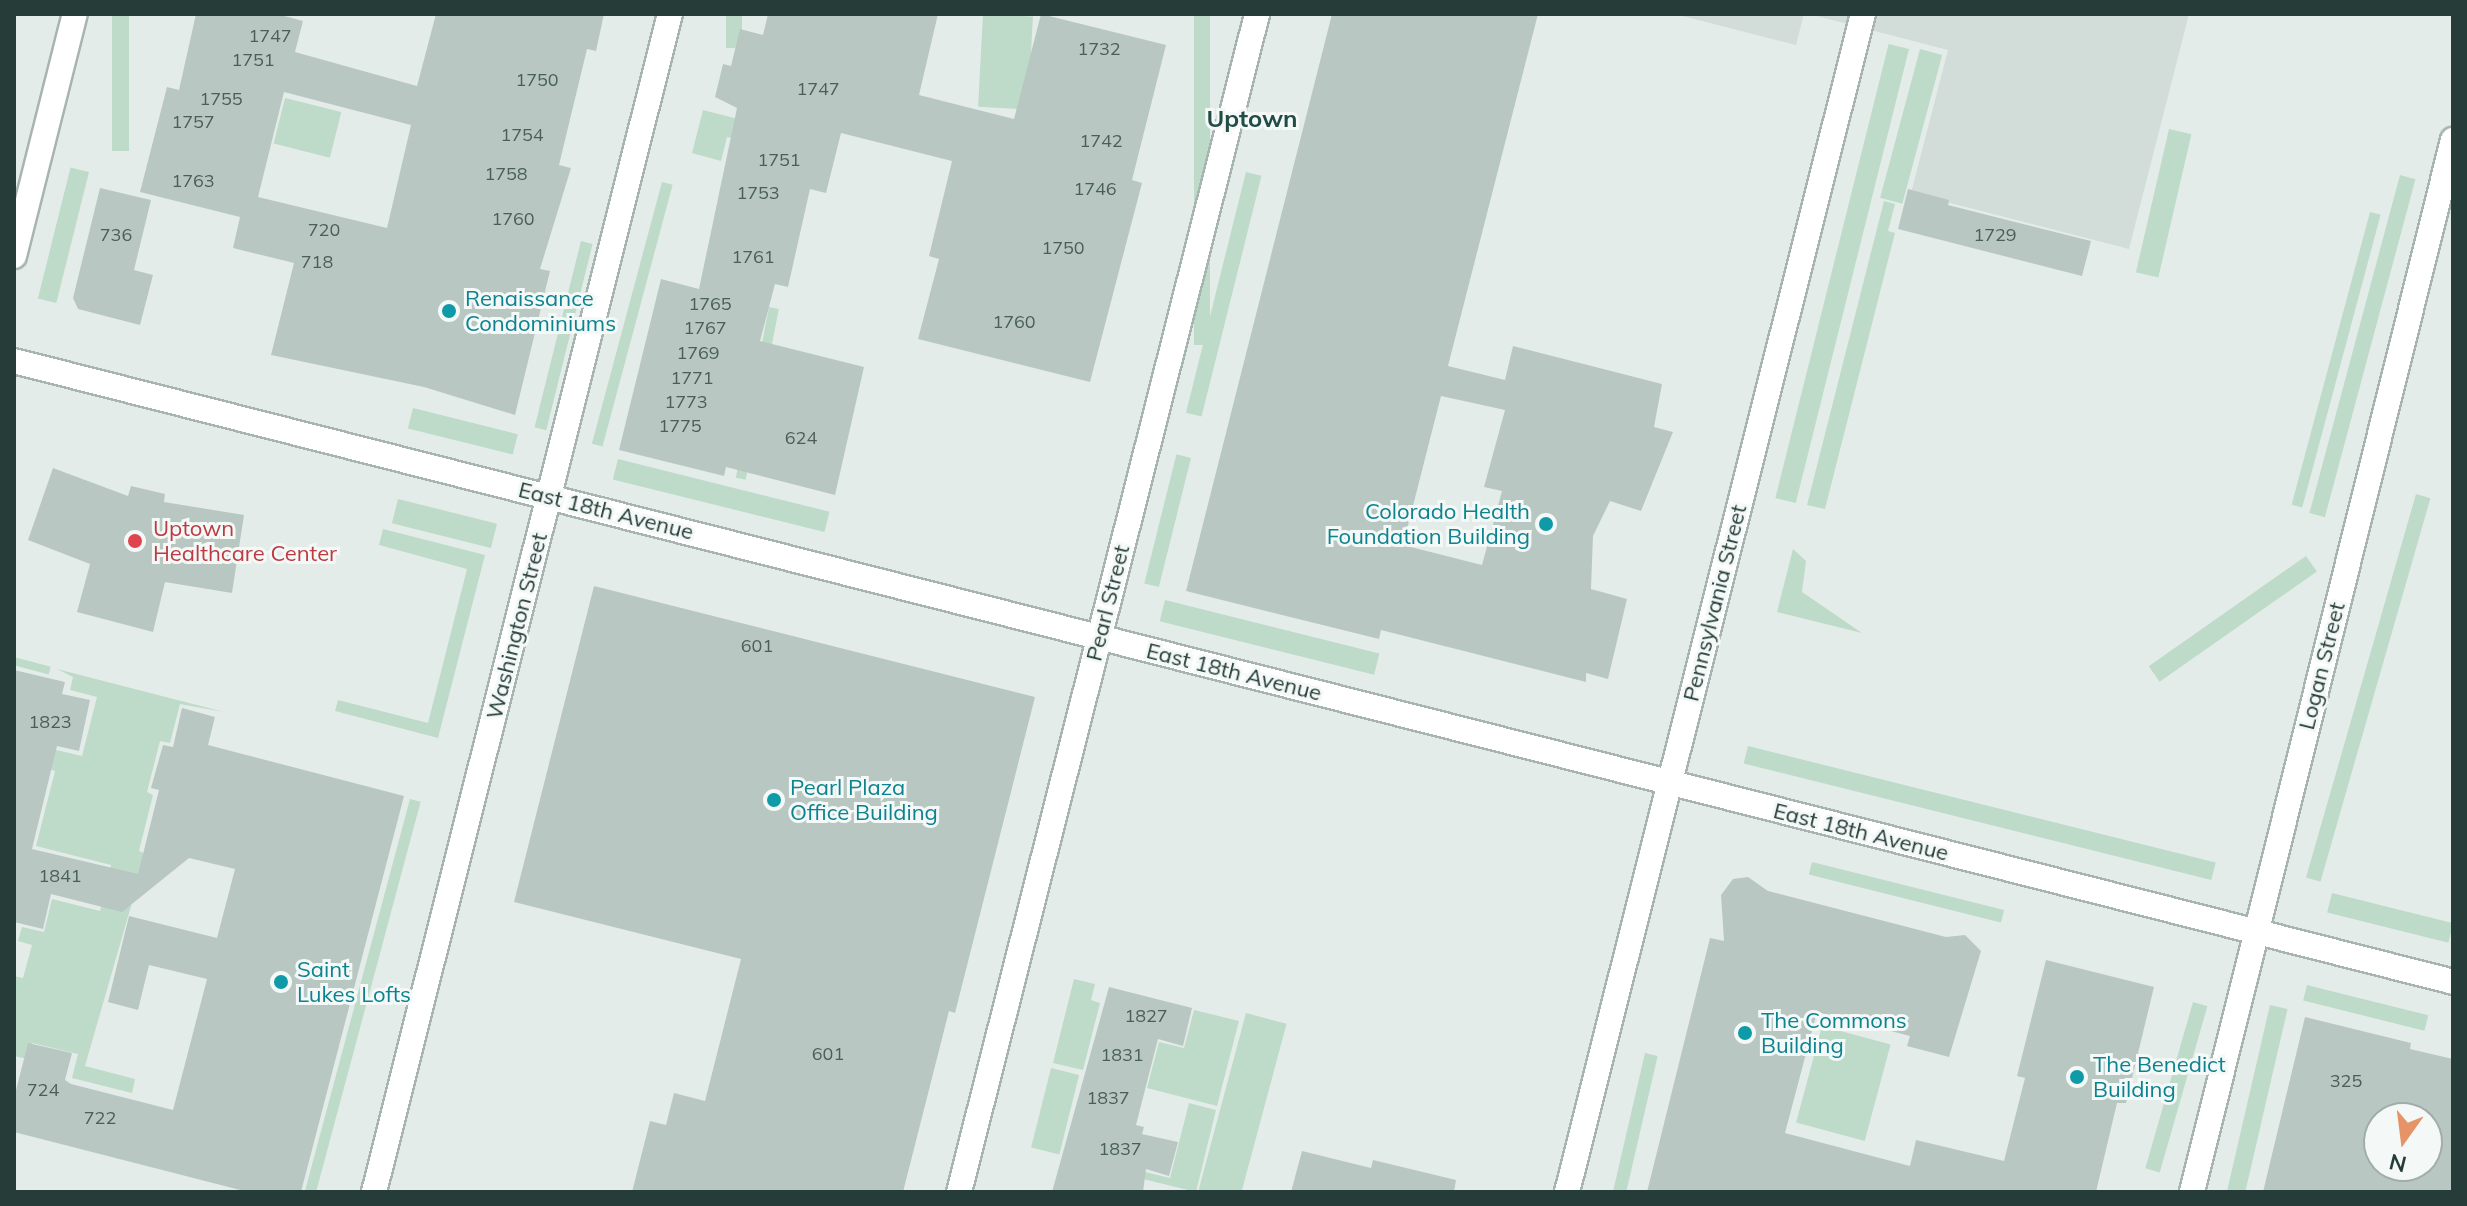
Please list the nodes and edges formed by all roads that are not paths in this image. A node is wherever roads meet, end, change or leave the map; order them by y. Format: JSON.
{"nodes":[{"id":1,"x":75,"y":14,"type":"edge"},
{"id":2,"x":670,"y":14,"type":"edge"},
{"id":3,"x":1257,"y":14,"type":"edge"},
{"id":4,"x":1863,"y":14,"type":"edge"},
{"id":5,"x":2453,"y":140,"type":"edge"},
{"id":6,"x":14,"y":256,"type":"edge"},
{"id":7,"x":14,"y":361,"type":"edge"},
{"id":8,"x":550,"y":497,"type":"junction"},
{"id":9,"x":1099,"y":638,"type":"junction"},
{"id":10,"x":1670,"y":783,"type":"junction"},
{"id":11,"x":2257,"y":933,"type":"junction"},
{"id":12,"x":2453,"y":982,"type":"edge"},
{"id":13,"x":374,"y":1192,"type":"edge"},
{"id":14,"x":959,"y":1192,"type":"edge"},
{"id":15,"x":1567,"y":1192,"type":"edge"},
{"id":16,"x":2192,"y":1192,"type":"edge"}],
"edges":[{"from":1,"to":6,"type":"street"},
{"from":2,"to":8,"type":"street","name":"Washington Street"},
{"from":3,"to":9,"type":"street","name":"Pearl Street"},
{"from":4,"to":10,"type":"street","name":"Pennsylvania Street"},
{"from":5,"to":11,"type":"street","name":"Logan Street"},
{"from":7,"to":8,"type":"street","name":"East 18th Avenue"},
{"from":8,"to":9,"type":"street","name":"East 18th Avenue"},
{"from":8,"to":13,"type":"street","name":"Washington Street"},
{"from":9,"to":10,"type":"street","name":"East 18th Avenue"},
{"from":9,"to":14,"type":"street","name":"Pearl Street"},
{"from":10,"to":11,"type":"street","name":"East 18th Avenue"},
{"from":10,"to":15,"type":"street","name":"Pennsylvania Street"},
{"from":11,"to":12,"type":"street","name":"East 18th Avenue"},
{"from":11,"to":16,"type":"street","name":"Logan Street"}]}
